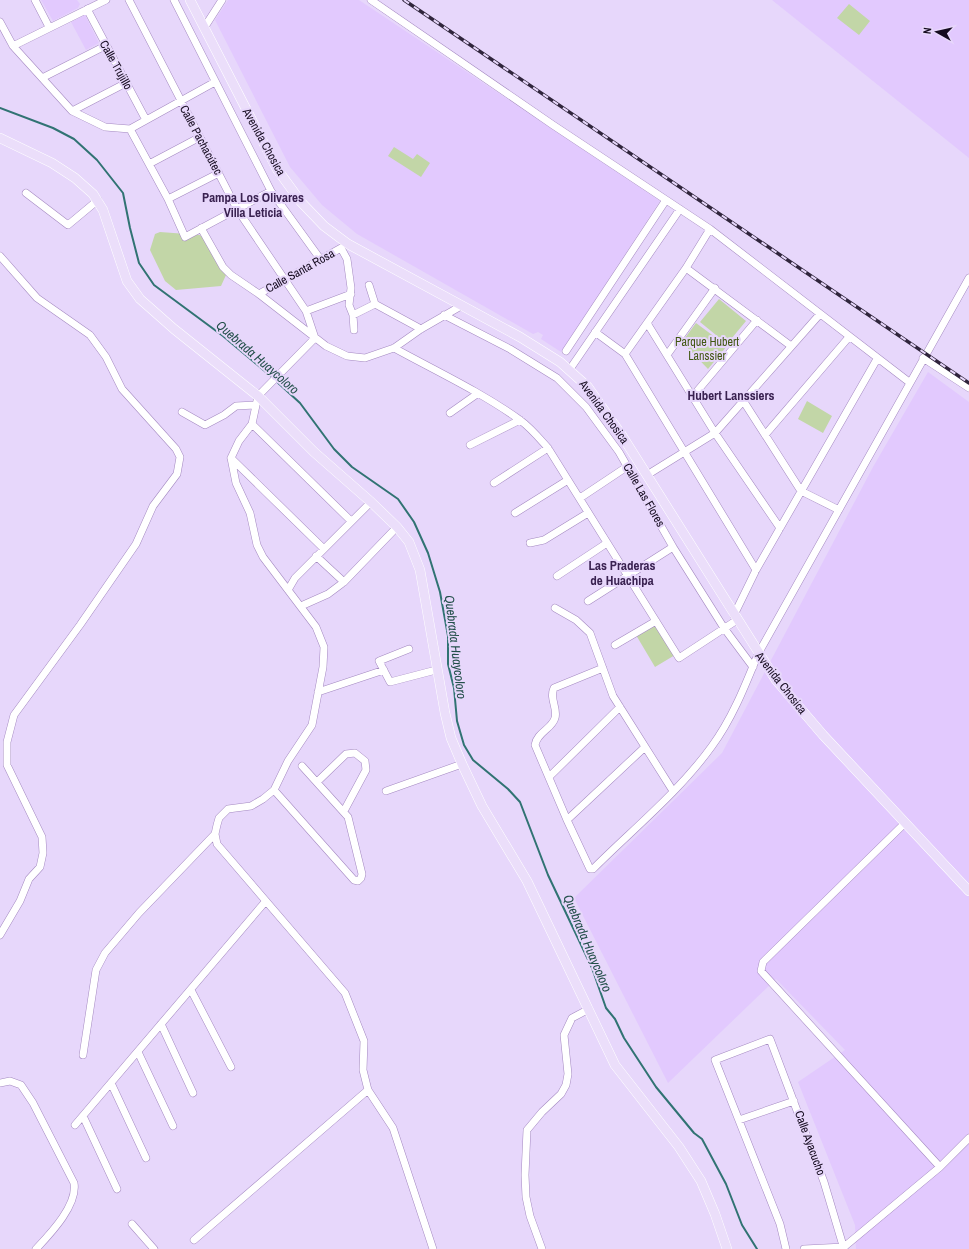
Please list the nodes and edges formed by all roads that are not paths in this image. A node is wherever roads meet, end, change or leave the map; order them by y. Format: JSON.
{"nodes":[{"id":1,"x":36,"y":0,"type":"edge"},
{"id":2,"x":106,"y":0,"type":"edge"},
{"id":3,"x":129,"y":0,"type":"edge"},
{"id":4,"x":174,"y":0,"type":"edge"},
{"id":5,"x":190,"y":0,"type":"edge"},
{"id":6,"x":222,"y":0,"type":"edge"},
{"id":7,"x":371,"y":0,"type":"edge"},
{"id":8,"x":86,"y":9,"type":"junction"},
{"id":9,"x":0,"y":22,"type":"edge"},
{"id":10,"x":49,"y":27,"type":"junction"},
{"id":11,"x":204,"y":28,"type":"junction"},
{"id":12,"x":13,"y":46,"type":"junction"},
{"id":13,"x":105,"y":46,"type":"junction"},
{"id":14,"x":42,"y":78,"type":"junction"},
{"id":15,"x":215,"y":82,"type":"junction"},
{"id":16,"x":126,"y":83,"type":"junction"},
{"id":17,"x":181,"y":101,"type":"junction"},
{"id":18,"x":72,"y":111,"type":"junction"},
{"id":19,"x":146,"y":120,"type":"junction"},
{"id":20,"x":130,"y":129,"type":"junction"},
{"id":21,"x":0,"y":138,"type":"edge"},
{"id":22,"x":200,"y":138,"type":"junction"},
{"id":23,"x":149,"y":164,"type":"junction"},
{"id":24,"x":219,"y":173,"type":"junction"},
{"id":25,"x":271,"y":191,"type":"junction"},
{"id":26,"x":26,"y":193,"type":"dead end"},
{"id":27,"x":168,"y":199,"type":"junction"},
{"id":28,"x":98,"y":200,"type":"junction"},
{"id":29,"x":666,"y":200,"type":"junction"},
{"id":30,"x":680,"y":208,"type":"junction"},
{"id":31,"x":237,"y":209,"type":"junction"},
{"id":32,"x":201,"y":228,"type":"junction"},
{"id":33,"x":710,"y":229,"type":"junction"},
{"id":34,"x":0,"y":256,"type":"edge"},
{"id":35,"x":321,"y":260,"type":"junction"},
{"id":36,"x":686,"y":268,"type":"junction"},
{"id":37,"x":969,"y":278,"type":"edge"},
{"id":38,"x":286,"y":280,"type":"junction"},
{"id":39,"x":369,"y":285,"type":"dead end"},
{"id":40,"x":714,"y":288,"type":"junction"},
{"id":41,"x":259,"y":294,"type":"junction"},
{"id":42,"x":351,"y":294,"type":"junction"},
{"id":43,"x":375,"y":304,"type":"junction"},
{"id":44,"x":461,"y":306,"type":"junction"},
{"id":45,"x":306,"y":311,"type":"junction"},
{"id":46,"x":820,"y":314,"type":"junction"},
{"id":47,"x":353,"y":315,"type":"junction"},
{"id":48,"x":444,"y":315,"type":"junction"},
{"id":49,"x":757,"y":320,"type":"junction"},
{"id":50,"x":647,"y":323,"type":"junction"},
{"id":51,"x":421,"y":329,"type":"junction"},
{"id":52,"x":354,"y":330,"type":"dead end"},
{"id":53,"x":595,"y":332,"type":"junction"},
{"id":54,"x":849,"y":336,"type":"junction"},
{"id":55,"x":315,"y":338,"type":"junction"},
{"id":56,"x":791,"y":346,"type":"junction"},
{"id":57,"x":394,"y":348,"type":"junction"},
{"id":58,"x":566,"y":351,"type":"dead end"},
{"id":59,"x":625,"y":354,"type":"junction"},
{"id":60,"x":667,"y":355,"type":"junction"},
{"id":61,"x":924,"y":358,"type":"junction"},
{"id":62,"x":877,"y":359,"type":"junction"},
{"id":63,"x":570,"y":369,"type":"junction"},
{"id":64,"x":909,"y":382,"type":"junction"},
{"id":65,"x":969,"y":388,"type":"edge"},
{"id":66,"x":477,"y":394,"type":"junction"},
{"id":67,"x":258,"y":396,"type":"junction"},
{"id":68,"x":693,"y":396,"type":"junction"},
{"id":69,"x":744,"y":402,"type":"junction"},
{"id":70,"x":255,"y":405,"type":"junction"},
{"id":71,"x":182,"y":412,"type":"dead end"},
{"id":72,"x":450,"y":413,"type":"dead end"},
{"id":73,"x":520,"y":420,"type":"junction"},
{"id":74,"x":252,"y":424,"type":"junction"},
{"id":75,"x":715,"y":432,"type":"junction"},
{"id":76,"x":765,"y":435,"type":"junction"},
{"id":77,"x":470,"y":445,"type":"dead end"},
{"id":78,"x":548,"y":448,"type":"junction"},
{"id":79,"x":684,"y":453,"type":"junction"},
{"id":80,"x":230,"y":458,"type":"junction"},
{"id":81,"x":628,"y":466,"type":"junction"},
{"id":82,"x":647,"y":475,"type":"junction"},
{"id":83,"x":568,"y":480,"type":"junction"},
{"id":84,"x":494,"y":483,"type":"dead end"},
{"id":85,"x":801,"y":491,"type":"junction"},
{"id":86,"x":580,"y":498,"type":"junction"},
{"id":87,"x":371,"y":502,"type":"junction"},
{"id":88,"x":839,"y":510,"type":"junction"},
{"id":89,"x":515,"y":513,"type":"dead end"},
{"id":90,"x":588,"y":513,"type":"junction"},
{"id":91,"x":351,"y":521,"type":"junction"},
{"id":92,"x":397,"y":527,"type":"junction"},
{"id":93,"x":780,"y":528,"type":"junction"},
{"id":94,"x":530,"y":543,"type":"dead end"},
{"id":95,"x":607,"y":543,"type":"junction"},
{"id":96,"x":673,"y":547,"type":"junction"},
{"id":97,"x":324,"y":549,"type":"junction"},
{"id":98,"x":316,"y":556,"type":"junction"},
{"id":99,"x":756,"y":570,"type":"junction"},
{"id":100,"x":628,"y":575,"type":"junction"},
{"id":101,"x":557,"y":576,"type":"dead end"},
{"id":102,"x":344,"y":582,"type":"junction"},
{"id":103,"x":288,"y":590,"type":"junction"},
{"id":104,"x":588,"y":601,"type":"dead end"},
{"id":105,"x":301,"y":606,"type":"junction"},
{"id":106,"x":555,"y":608,"type":"dead end"},
{"id":107,"x":735,"y":618,"type":"junction"},
{"id":108,"x":656,"y":621,"type":"junction"},
{"id":109,"x":724,"y":628,"type":"junction"},
{"id":110,"x":615,"y":645,"type":"dead end"},
{"id":111,"x":409,"y":649,"type":"dead end"},
{"id":112,"x":759,"y":656,"type":"junction"},
{"id":113,"x":753,"y":667,"type":"junction"},
{"id":114,"x":603,"y":668,"type":"junction"},
{"id":115,"x":384,"y":670,"type":"junction"},
{"id":116,"x":436,"y":670,"type":"junction"},
{"id":117,"x":318,"y":692,"type":"junction"},
{"id":118,"x":620,"y":707,"type":"junction"},
{"id":119,"x":645,"y":747,"type":"junction"},
{"id":120,"x":462,"y":764,"type":"junction"},
{"id":121,"x":302,"y":766,"type":"dead end"},
{"id":122,"x":549,"y":777,"type":"junction"},
{"id":123,"x":317,"y":782,"type":"junction"},
{"id":124,"x":274,"y":790,"type":"junction"},
{"id":125,"x":386,"y":791,"type":"dead end"},
{"id":126,"x":673,"y":791,"type":"junction"},
{"id":127,"x":344,"y":811,"type":"junction"},
{"id":128,"x":567,"y":820,"type":"junction"},
{"id":129,"x":905,"y":823,"type":"junction"},
{"id":130,"x":215,"y":834,"type":"junction"},
{"id":131,"x":969,"y":891,"type":"edge"},
{"id":132,"x":265,"y":902,"type":"junction"},
{"id":133,"x":0,"y":935,"type":"edge"},
{"id":134,"x":190,"y":990,"type":"junction"},
{"id":135,"x":589,"y":1009,"type":"junction"},
{"id":136,"x":161,"y":1024,"type":"junction"},
{"id":137,"x":138,"y":1052,"type":"junction"},
{"id":138,"x":83,"y":1055,"type":"dead end"},
{"id":139,"x":231,"y":1067,"type":"dead end"},
{"id":140,"x":0,"y":1083,"type":"edge"},
{"id":141,"x":111,"y":1083,"type":"junction"},
{"id":142,"x":368,"y":1090,"type":"junction"},
{"id":143,"x":193,"y":1093,"type":"dead end"},
{"id":144,"x":794,"y":1101,"type":"junction"},
{"id":145,"x":83,"y":1116,"type":"junction"},
{"id":146,"x":739,"y":1120,"type":"junction"},
{"id":147,"x":75,"y":1125,"type":"dead end"},
{"id":148,"x":173,"y":1126,"type":"dead end"},
{"id":149,"x":969,"y":1138,"type":"edge"},
{"id":150,"x":146,"y":1158,"type":"dead end"},
{"id":151,"x":940,"y":1167,"type":"junction"},
{"id":152,"x":117,"y":1189,"type":"dead end"},
{"id":153,"x":132,"y":1224,"type":"dead end"},
{"id":154,"x":194,"y":1240,"type":"dead end"},
{"id":155,"x":844,"y":1248,"type":"edge"},
{"id":156,"x":36,"y":1249,"type":"edge"},
{"id":157,"x":154,"y":1249,"type":"edge"},
{"id":158,"x":432,"y":1249,"type":"edge"},
{"id":159,"x":542,"y":1249,"type":"edge"},
{"id":160,"x":728,"y":1249,"type":"edge"},
{"id":161,"x":786,"y":1249,"type":"edge"},
{"id":162,"x":804,"y":1249,"type":"edge"}],
"edges":[{"from":1,"to":10,"type":"street"},
{"from":2,"to":8,"type":"street"},
{"from":3,"to":17,"type":"street","name":"Calle Pachacútec"},
{"from":4,"to":15,"type":"street"},
{"from":5,"to":11,"type":"main road","name":"Avenida Chosica"},
{"from":6,"to":11,"type":"street"},
{"from":7,"to":29,"type":"street"},
{"from":8,"to":10,"type":"street"},
{"from":8,"to":13,"type":"street","name":"Calle Trujillo"},
{"from":9,"to":12,"type":"street"},
{"from":10,"to":12,"type":"street"},
{"from":11,"to":44,"type":"main road","name":"Avenida Chosica"},
{"from":12,"to":14,"type":"street"},
{"from":13,"to":14,"type":"street"},
{"from":13,"to":16,"type":"street","name":"Calle Trujillo"},
{"from":14,"to":18,"type":"street"},
{"from":15,"to":17,"type":"street"},
{"from":15,"to":25,"type":"street"},
{"from":16,"to":18,"type":"street"},
{"from":16,"to":19,"type":"street","name":"Calle Trujillo"},
{"from":17,"to":19,"type":"street"},
{"from":17,"to":22,"type":"street","name":"Calle Pachacútec"},
{"from":18,"to":20,"type":"street"},
{"from":19,"to":20,"type":"street"},
{"from":20,"to":23,"type":"street"},
{"from":21,"to":28,"type":"main road"},
{"from":22,"to":23,"type":"street"},
{"from":22,"to":24,"type":"street","name":"Calle Pachacútec"},
{"from":23,"to":27,"type":"street"},
{"from":24,"to":27,"type":"street"},
{"from":24,"to":31,"type":"street","name":"Calle Pachacútec"},
{"from":25,"to":31,"type":"street"},
{"from":25,"to":35,"type":"street"},
{"from":26,"to":28,"type":"street"},
{"from":27,"to":32,"type":"street"},
{"from":28,"to":67,"type":"main road"},
{"from":29,"to":30,"type":"street"},
{"from":29,"to":58,"type":"street"},
{"from":30,"to":33,"type":"street"},
{"from":30,"to":53,"type":"street"},
{"from":31,"to":32,"type":"street"},
{"from":31,"to":38,"type":"street","name":"Calle Pachacútec"},
{"from":32,"to":41,"type":"street"},
{"from":33,"to":36,"type":"street"},
{"from":33,"to":46,"type":"street"},
{"from":34,"to":133,"type":"street"},
{"from":35,"to":38,"type":"street","name":"Calle Santa Rosa"},
{"from":35,"to":42,"type":"street","name":"Calle Santa Rosa"},
{"from":36,"to":40,"type":"street"},
{"from":36,"to":50,"type":"street"},
{"from":37,"to":61,"type":"street"},
{"from":38,"to":41,"type":"street","name":"Calle Santa Rosa"},
{"from":38,"to":45,"type":"street","name":"Calle Pachacútec"},
{"from":39,"to":43,"type":"street"},
{"from":40,"to":49,"type":"street"},
{"from":40,"to":60,"type":"street"},
{"from":41,"to":55,"type":"street"},
{"from":42,"to":45,"type":"street"},
{"from":42,"to":47,"type":"street"},
{"from":43,"to":47,"type":"street"},
{"from":43,"to":51,"type":"street"},
{"from":44,"to":48,"type":"street"},
{"from":44,"to":63,"type":"main road","name":"Avenida Chosica"},
{"from":45,"to":55,"type":"street","name":"Calle Pachacútec"},
{"from":46,"to":54,"type":"street"},
{"from":46,"to":56,"type":"street"},
{"from":47,"to":52,"type":"street"},
{"from":48,"to":51,"type":"street"},
{"from":48,"to":81,"type":"street","name":"Calle Las Flores"},
{"from":49,"to":56,"type":"street"},
{"from":49,"to":68,"type":"street"},
{"from":50,"to":59,"type":"street"},
{"from":50,"to":60,"type":"street"},
{"from":51,"to":57,"type":"street"},
{"from":53,"to":59,"type":"street"},
{"from":53,"to":63,"type":"street"},
{"from":54,"to":62,"type":"street"},
{"from":54,"to":76,"type":"street"},
{"from":55,"to":57,"type":"street"},
{"from":55,"to":67,"type":"street"},
{"from":56,"to":69,"type":"street"},
{"from":57,"to":66,"type":"street"},
{"from":59,"to":79,"type":"street"},
{"from":60,"to":68,"type":"street"},
{"from":61,"to":64,"type":"street"},
{"from":61,"to":65,"type":"street"},
{"from":62,"to":64,"type":"street"},
{"from":62,"to":85,"type":"street"},
{"from":63,"to":82,"type":"main road","name":"Avenida Chosica"},
{"from":64,"to":88,"type":"street"},
{"from":66,"to":72,"type":"street"},
{"from":66,"to":73,"type":"street"},
{"from":67,"to":70,"type":"street"},
{"from":67,"to":87,"type":"main road"},
{"from":68,"to":75,"type":"street"},
{"from":69,"to":75,"type":"street"},
{"from":69,"to":76,"type":"street"},
{"from":70,"to":71,"type":"street"},
{"from":70,"to":74,"type":"street"},
{"from":73,"to":77,"type":"street"},
{"from":73,"to":78,"type":"street"},
{"from":74,"to":80,"type":"street"},
{"from":74,"to":91,"type":"street"},
{"from":75,"to":79,"type":"street"},
{"from":75,"to":93,"type":"street"},
{"from":76,"to":85,"type":"street"},
{"from":78,"to":83,"type":"street"},
{"from":78,"to":84,"type":"street"},
{"from":79,"to":82,"type":"street"},
{"from":79,"to":99,"type":"street"},
{"from":80,"to":97,"type":"street"},
{"from":80,"to":103,"type":"street"},
{"from":81,"to":86,"type":"street"},
{"from":81,"to":96,"type":"street","name":"Calle Las Flores"},
{"from":82,"to":107,"type":"main road","name":"Avenida Chosica"},
{"from":83,"to":86,"type":"street"},
{"from":83,"to":89,"type":"street"},
{"from":85,"to":88,"type":"street"},
{"from":85,"to":93,"type":"street"},
{"from":86,"to":90,"type":"street"},
{"from":87,"to":91,"type":"street"},
{"from":87,"to":92,"type":"main road"},
{"from":88,"to":112,"type":"street"},
{"from":90,"to":94,"type":"street"},
{"from":90,"to":95,"type":"street"},
{"from":91,"to":97,"type":"street"},
{"from":92,"to":102,"type":"street"},
{"from":92,"to":116,"type":"main road"},
{"from":93,"to":99,"type":"street"},
{"from":95,"to":100,"type":"street"},
{"from":95,"to":101,"type":"street"},
{"from":96,"to":100,"type":"street"},
{"from":96,"to":109,"type":"street","name":"Calle Las Flores"},
{"from":97,"to":98,"type":"street"},
{"from":98,"to":102,"type":"street"},
{"from":98,"to":103,"type":"street"},
{"from":99,"to":107,"type":"street"},
{"from":100,"to":104,"type":"street"},
{"from":100,"to":108,"type":"street"},
{"from":102,"to":105,"type":"street"},
{"from":103,"to":105,"type":"street"},
{"from":105,"to":117,"type":"street"},
{"from":106,"to":114,"type":"street"},
{"from":107,"to":109,"type":"street"},
{"from":107,"to":112,"type":"main road","name":"Avenida Chosica"},
{"from":108,"to":109,"type":"street"},
{"from":108,"to":110,"type":"street"},
{"from":109,"to":113,"type":"street","name":"Calle Las Flores"},
{"from":111,"to":115,"type":"street"},
{"from":112,"to":113,"type":"street"},
{"from":112,"to":129,"type":"main road","name":"Avenida Chosica"},
{"from":113,"to":126,"type":"street"},
{"from":114,"to":118,"type":"street"},
{"from":114,"to":122,"type":"street"},
{"from":115,"to":116,"type":"street"},
{"from":115,"to":117,"type":"street"},
{"from":116,"to":120,"type":"main road"},
{"from":117,"to":124,"type":"street"},
{"from":118,"to":119,"type":"street"},
{"from":118,"to":122,"type":"street"},
{"from":119,"to":126,"type":"street"},
{"from":119,"to":128,"type":"street"},
{"from":120,"to":125,"type":"street"},
{"from":120,"to":135,"type":"main road"},
{"from":121,"to":123,"type":"street"},
{"from":122,"to":128,"type":"street"},
{"from":123,"to":127,"type":"street"},
{"from":123,"to":127,"type":"street"},
{"from":124,"to":127,"type":"street"},
{"from":124,"to":130,"type":"street"},
{"from":126,"to":128,"type":"street"},
{"from":129,"to":131,"type":"main road","name":"Avenida Chosica"},
{"from":129,"to":151,"type":"street"},
{"from":130,"to":132,"type":"street"},
{"from":130,"to":138,"type":"street"},
{"from":132,"to":134,"type":"street"},
{"from":132,"to":142,"type":"street"},
{"from":134,"to":136,"type":"street"},
{"from":134,"to":139,"type":"street"},
{"from":135,"to":159,"type":"street"},
{"from":135,"to":160,"type":"main road"},
{"from":136,"to":137,"type":"street"},
{"from":136,"to":143,"type":"street"},
{"from":137,"to":141,"type":"street"},
{"from":137,"to":148,"type":"street"},
{"from":140,"to":156,"type":"street"},
{"from":141,"to":145,"type":"street"},
{"from":141,"to":150,"type":"street"},
{"from":142,"to":154,"type":"street"},
{"from":142,"to":158,"type":"street"},
{"from":144,"to":146,"type":"street"},
{"from":144,"to":146,"type":"street","name":"Calle Ayacucho"},
{"from":144,"to":155,"type":"street","name":"Calle Ayacucho"},
{"from":145,"to":147,"type":"street"},
{"from":145,"to":152,"type":"street"},
{"from":146,"to":161,"type":"street"},
{"from":149,"to":151,"type":"street"},
{"from":151,"to":155,"type":"street"},
{"from":153,"to":157,"type":"street"},
{"from":155,"to":162,"type":"street"}]}
